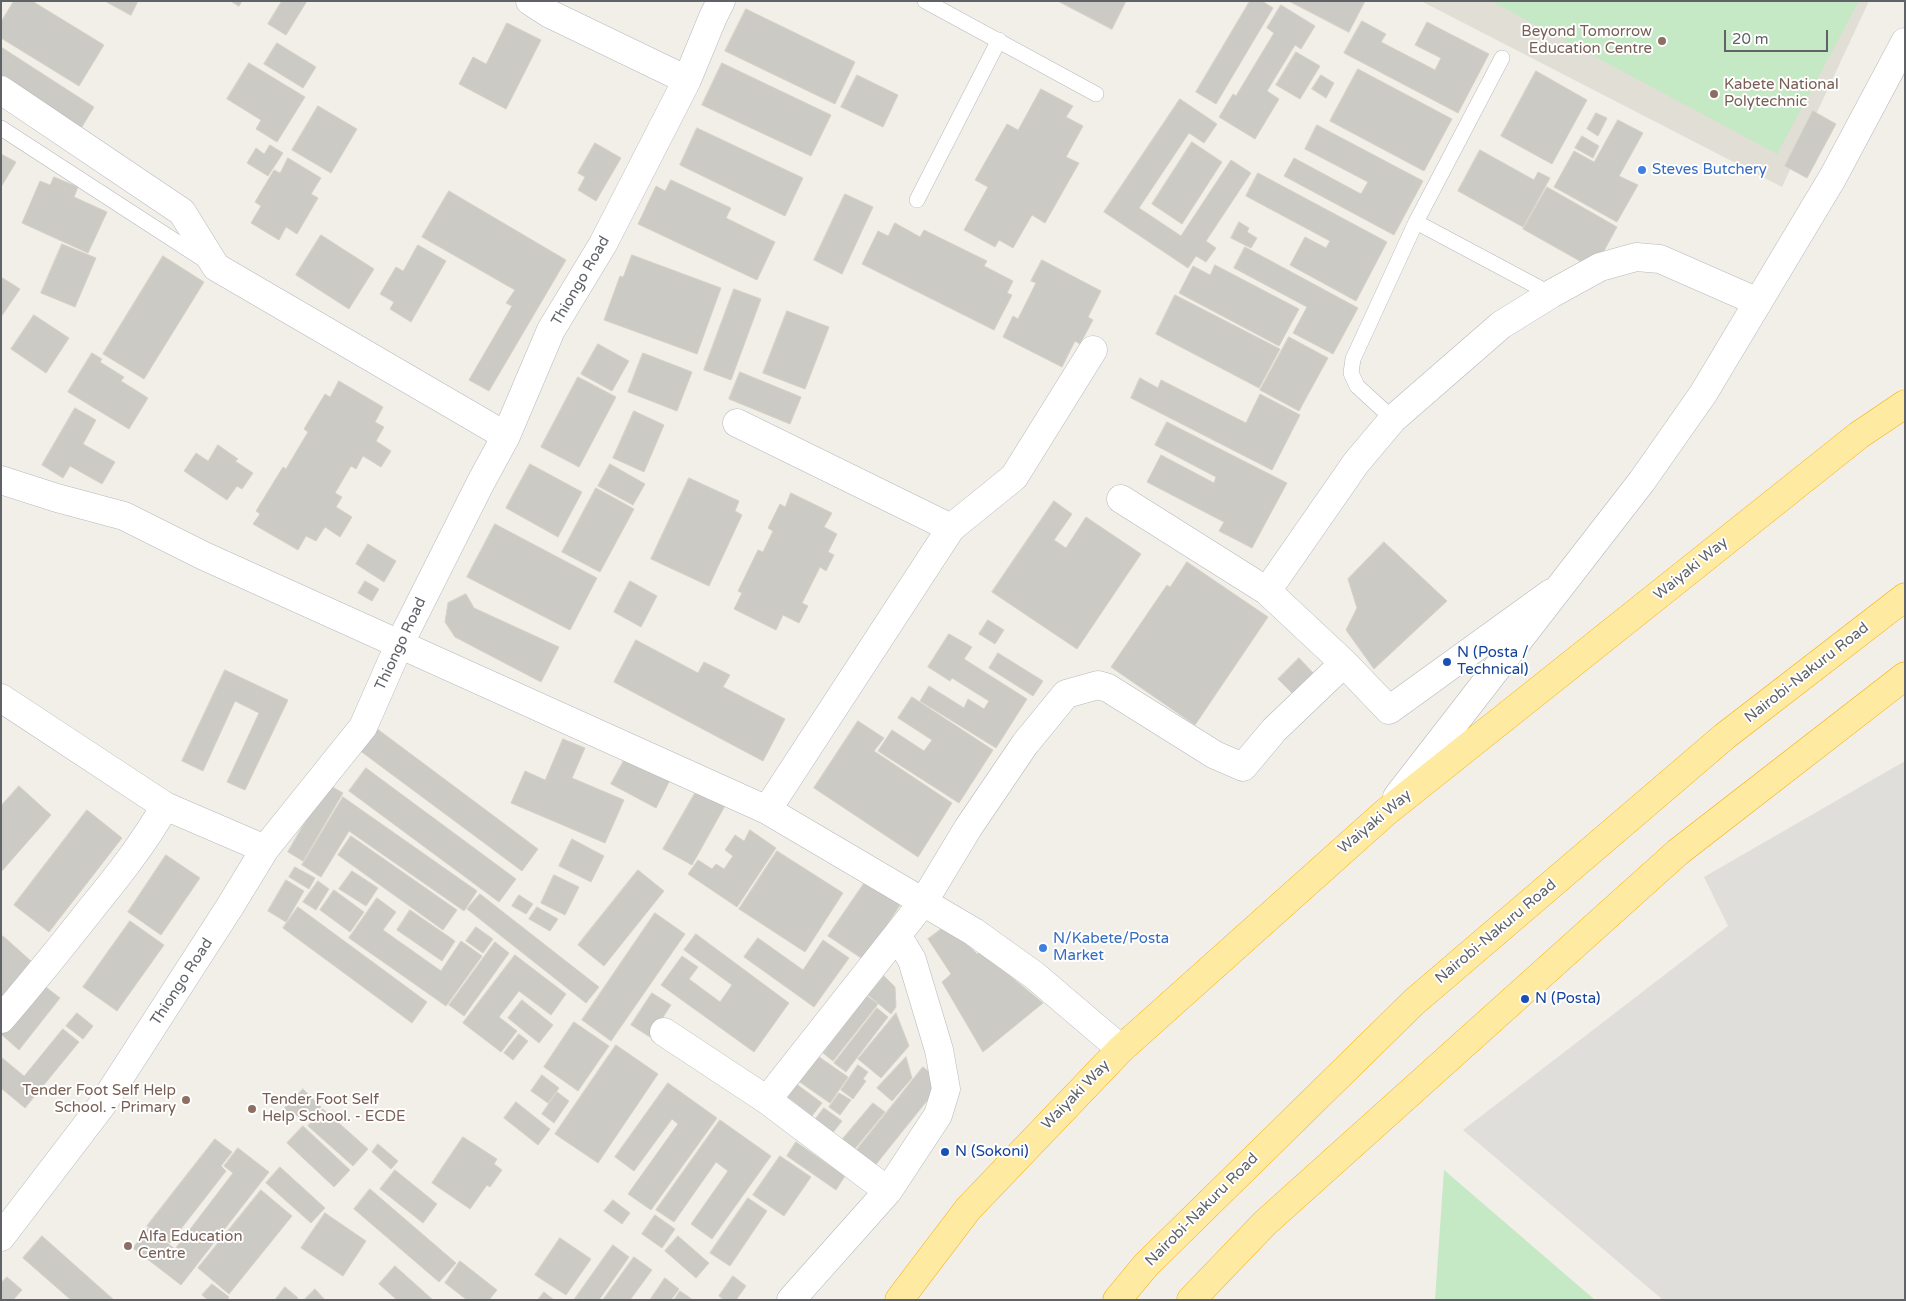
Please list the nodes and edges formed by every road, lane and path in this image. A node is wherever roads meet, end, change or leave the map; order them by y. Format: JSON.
{"nodes":[{"id":1,"x":530,"y":1,"type":"edge"},
{"id":2,"x":721,"y":1,"type":"edge"},
{"id":3,"x":925,"y":1,"type":"edge"},
{"id":4,"x":999,"y":40,"type":"junction"},
{"id":5,"x":1905,"y":42,"type":"edge"},
{"id":6,"x":1502,"y":58,"type":"dead end"},
{"id":7,"x":687,"y":80,"type":"junction"},
{"id":8,"x":1,"y":90,"type":"edge"},
{"id":9,"x":1096,"y":94,"type":"dead end"},
{"id":10,"x":1,"y":128,"type":"edge"},
{"id":11,"x":917,"y":200,"type":"dead end"},
{"id":12,"x":1416,"y":222,"type":"junction"},
{"id":13,"x":216,"y":267,"type":"junction"},
{"id":14,"x":1551,"y":294,"type":"junction"},
{"id":15,"x":1758,"y":302,"type":"junction"},
{"id":16,"x":1093,"y":350,"type":"dead end"},
{"id":17,"x":1905,"y":404,"type":"edge"},
{"id":18,"x":1393,"y":419,"type":"junction"},
{"id":19,"x":736,"y":423,"type":"dead end"},
{"id":20,"x":506,"y":436,"type":"junction"},
{"id":21,"x":1,"y":480,"type":"edge"},
{"id":22,"x":1121,"y":498,"type":"dead end"},
{"id":23,"x":951,"y":528,"type":"junction"},
{"id":24,"x":1558,"y":588,"type":"junction"},
{"id":25,"x":1267,"y":591,"type":"junction"},
{"id":26,"x":1905,"y":597,"type":"edge"},
{"id":27,"x":400,"y":643,"type":"junction"},
{"id":28,"x":1344,"y":663,"type":"junction"},
{"id":29,"x":1905,"y":676,"type":"edge"},
{"id":30,"x":1,"y":698,"type":"edge"},
{"id":31,"x":165,"y":806,"type":"junction"},
{"id":32,"x":767,"y":810,"type":"junction"},
{"id":33,"x":1386,"y":812,"type":"junction"},
{"id":34,"x":265,"y":849,"type":"junction"},
{"id":35,"x":924,"y":901,"type":"junction"},
{"id":36,"x":897,"y":934,"type":"junction"},
{"id":37,"x":1,"y":1019,"type":"edge"},
{"id":38,"x":664,"y":1032,"type":"dead end"},
{"id":39,"x":1121,"y":1049,"type":"junction"},
{"id":40,"x":767,"y":1100,"type":"junction"},
{"id":41,"x":888,"y":1191,"type":"junction"},
{"id":42,"x":1,"y":1237,"type":"edge"},
{"id":43,"x":790,"y":1300,"type":"edge"},
{"id":44,"x":899,"y":1300,"type":"edge"},
{"id":45,"x":1117,"y":1300,"type":"edge"},
{"id":46,"x":1191,"y":1300,"type":"edge"}],
"edges":[{"from":1,"to":7,"type":"street"},
{"from":2,"to":7,"type":"street","name":"Thiongo Road"},
{"from":3,"to":4,"type":"lane"},
{"from":4,"to":9,"type":"lane"},
{"from":4,"to":11,"type":"lane"},
{"from":5,"to":15,"type":"street"},
{"from":6,"to":12,"type":"lane"},
{"from":7,"to":20,"type":"street","name":"Thiongo Road"},
{"from":8,"to":13,"type":"street"},
{"from":10,"to":13,"type":"lane"},
{"from":12,"to":14,"type":"lane"},
{"from":12,"to":18,"type":"lane"},
{"from":13,"to":20,"type":"street"},
{"from":14,"to":15,"type":"street"},
{"from":14,"to":18,"type":"street"},
{"from":15,"to":24,"type":"street"},
{"from":16,"to":23,"type":"street"},
{"from":17,"to":33,"type":"highway","name":"Waiyaki Way"},
{"from":18,"to":25,"type":"street"},
{"from":19,"to":23,"type":"street"},
{"from":20,"to":27,"type":"street","name":"Thiongo Road"},
{"from":21,"to":27,"type":"street"},
{"from":22,"to":25,"type":"street"},
{"from":23,"to":32,"type":"street"},
{"from":24,"to":28,"type":"street"},
{"from":24,"to":33,"type":"street"},
{"from":25,"to":28,"type":"street"},
{"from":26,"to":45,"type":"highway","name":"Nairobi-Nakuru Road"},
{"from":27,"to":32,"type":"street"},
{"from":27,"to":34,"type":"street","name":"Thiongo Road"},
{"from":28,"to":35,"type":"street"},
{"from":29,"to":46,"type":"highway"},
{"from":30,"to":31,"type":"street"},
{"from":31,"to":34,"type":"street"},
{"from":31,"to":37,"type":"street"},
{"from":32,"to":35,"type":"street"},
{"from":33,"to":39,"type":"highway","name":"Waiyaki Way"},
{"from":34,"to":42,"type":"street","name":"Thiongo Road"},
{"from":35,"to":36,"type":"street"},
{"from":35,"to":39,"type":"street"},
{"from":36,"to":40,"type":"street"},
{"from":36,"to":41,"type":"street"},
{"from":38,"to":40,"type":"street"},
{"from":39,"to":44,"type":"highway","name":"Waiyaki Way"},
{"from":40,"to":41,"type":"street"},
{"from":41,"to":43,"type":"street"}]}
